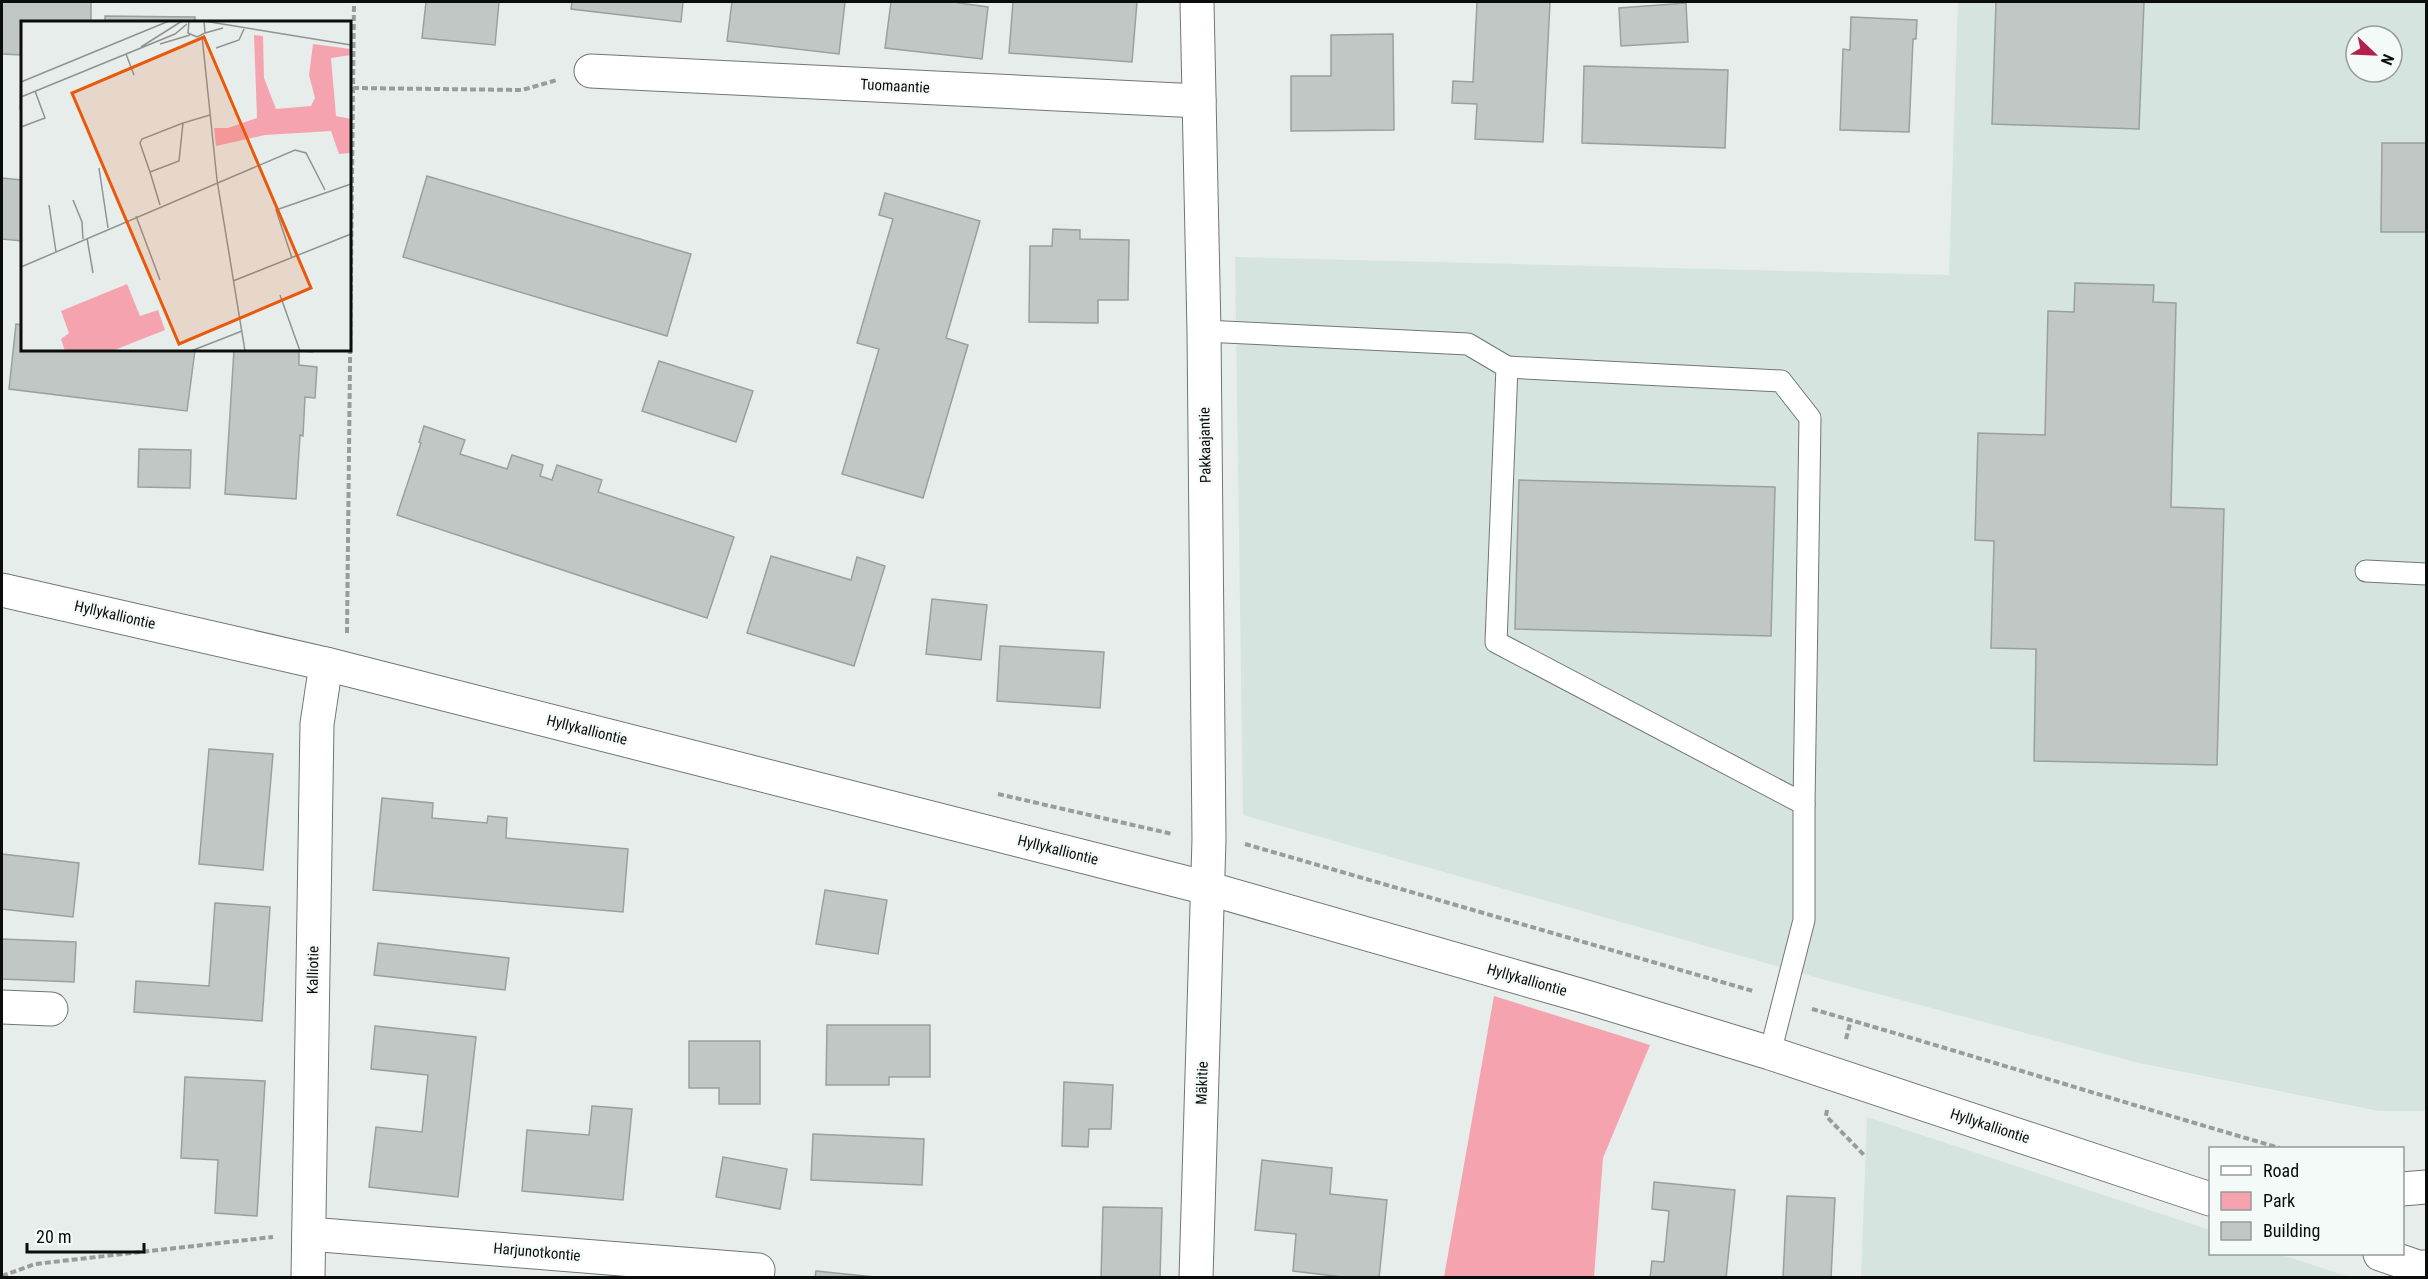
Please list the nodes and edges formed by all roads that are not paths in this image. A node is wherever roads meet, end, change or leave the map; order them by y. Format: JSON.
{"nodes":[{"id":1,"x":1197,"y":2,"type":"edge"},
{"id":2,"x":591,"y":71,"type":"road end"},
{"id":3,"x":1199,"y":101,"type":"junction"},
{"id":4,"x":1204,"y":331,"type":"junction"},
{"id":5,"x":1507,"y":367,"type":"junction"},
{"id":6,"x":2366,"y":571,"type":"dead end"},
{"id":7,"x":2427,"y":574,"type":"edge"},
{"id":8,"x":2,"y":590,"type":"edge"},
{"id":9,"x":326,"y":664,"type":"junction"},
{"id":10,"x":1804,"y":804,"type":"junction"},
{"id":11,"x":1207,"y":888,"type":"junction"},
{"id":12,"x":2,"y":1007,"type":"edge"},
{"id":13,"x":51,"y":1009,"type":"dead end"},
{"id":14,"x":1770,"y":1053,"type":"junction"},
{"id":15,"x":2101,"y":1162,"type":"junction"},
{"id":16,"x":2209,"y":1180,"type":"edge"},
{"id":17,"x":2427,"y":1187,"type":"edge"},
{"id":18,"x":2404,"y":1189,"type":"edge"},
{"id":19,"x":2209,"y":1198,"type":"edge"},
{"id":20,"x":309,"y":1234,"type":"junction"},
{"id":21,"x":2383,"y":1255,"type":"edge"},
{"id":22,"x":2427,"y":1267,"type":"edge"},
{"id":23,"x":308,"y":1278,"type":"edge"},
{"id":24,"x":758,"y":1278,"type":"edge"},
{"id":25,"x":1196,"y":1278,"type":"edge"}],
"edges":[{"from":1,"to":3,"type":"street","name":"Pakkaajantie"},
{"from":2,"to":3,"type":"street","name":"Tuomaantie"},
{"from":3,"to":4,"type":"street","name":"Pakkaajantie"},
{"from":4,"to":5,"type":"lane"},
{"from":4,"to":11,"type":"street","name":"Pakkaajantie"},
{"from":5,"to":10,"type":"lane"},
{"from":5,"to":10,"type":"lane"},
{"from":6,"to":7,"type":"lane"},
{"from":8,"to":9,"type":"street","name":"Hyllykalliontie"},
{"from":9,"to":11,"type":"street","name":"Hyllykalliontie"},
{"from":9,"to":20,"type":"street","name":"Kalliotie"},
{"from":10,"to":14,"type":"lane"},
{"from":11,"to":14,"type":"street","name":"Hyllykalliontie"},
{"from":11,"to":25,"type":"street","name":"Mäkitie"},
{"from":12,"to":13,"type":"street"},
{"from":14,"to":15,"type":"street","name":"Hyllykalliontie"},
{"from":15,"to":16,"type":"street","name":"Hyllykalliontie"},
{"from":15,"to":19,"type":"street","name":"Hyllykalliontie"},
{"from":17,"to":18,"type":"street"},
{"from":20,"to":23,"type":"street","name":"Kalliotie"},
{"from":20,"to":24,"type":"street","name":"Harjunotkontie"},
{"from":21,"to":22,"type":"street"}]}
